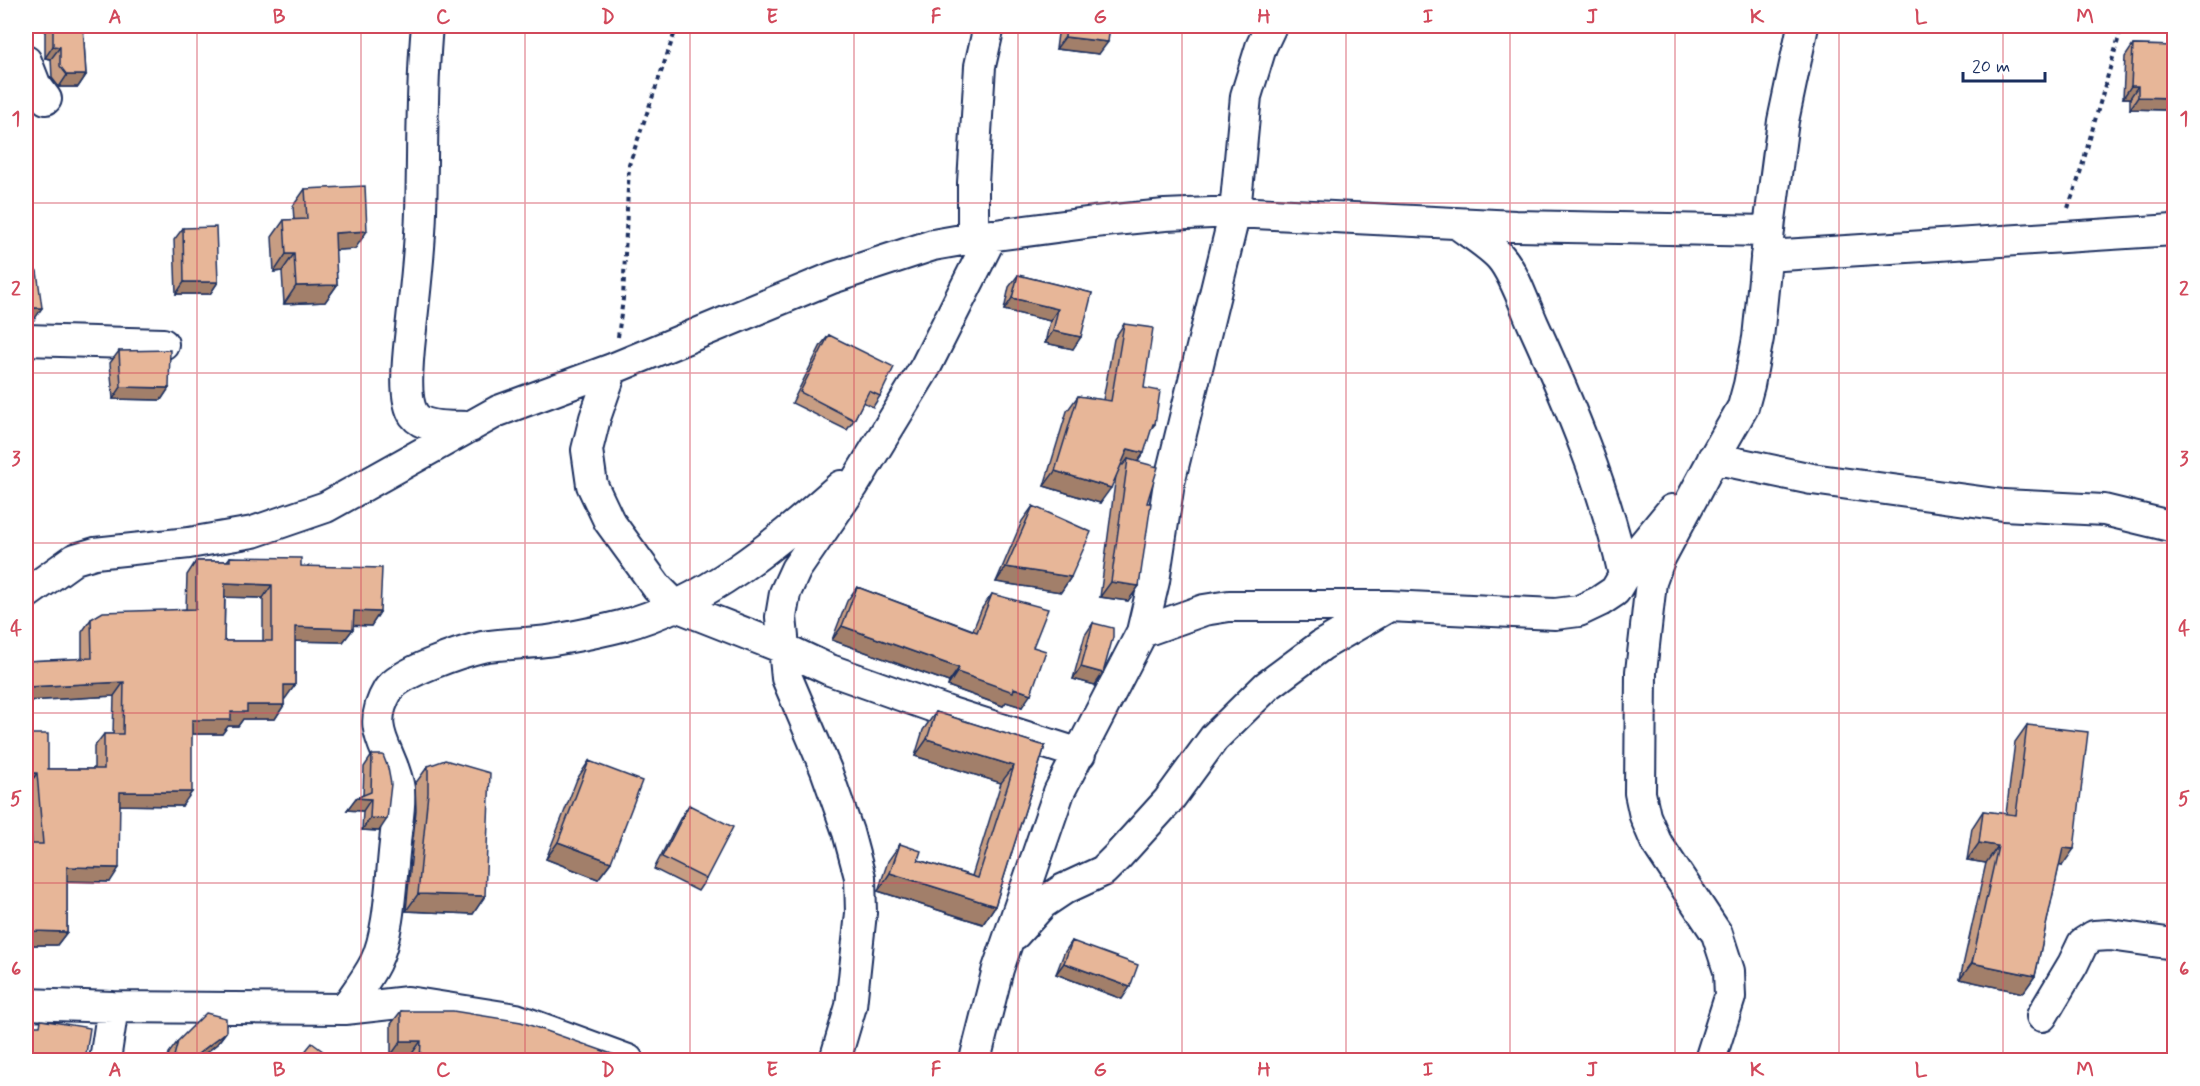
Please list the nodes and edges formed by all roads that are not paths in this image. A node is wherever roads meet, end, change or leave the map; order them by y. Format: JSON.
{"nodes":[{"id":1,"x":428,"y":26,"type":"edge"},
{"id":2,"x":989,"y":26,"type":"edge"},
{"id":3,"x":1271,"y":26,"type":"edge"},
{"id":4,"x":1803,"y":26,"type":"edge"},
{"id":5,"x":26,"y":61,"type":"edge"},
{"id":6,"x":46,"y":99,"type":"dead end"},
{"id":7,"x":1235,"y":213,"type":"junction"},
{"id":8,"x":1458,"y":224,"type":"junction"},
{"id":9,"x":2175,"y":230,"type":"edge"},
{"id":10,"x":982,"y":237,"type":"junction"},
{"id":11,"x":1768,"y":243,"type":"junction"},
{"id":12,"x":26,"y":340,"type":"edge"},
{"id":13,"x":163,"y":344,"type":"dead end"},
{"id":14,"x":612,"y":369,"type":"junction"},
{"id":15,"x":470,"y":427,"type":"junction"},
{"id":16,"x":870,"y":460,"type":"junction"},
{"id":17,"x":1712,"y":461,"type":"junction"},
{"id":18,"x":2175,"y":527,"type":"edge"},
{"id":19,"x":1624,"y":575,"type":"junction"},
{"id":20,"x":26,"y":594,"type":"edge"},
{"id":21,"x":676,"y":606,"type":"junction"},
{"id":22,"x":1389,"y":606,"type":"junction"},
{"id":23,"x":1142,"y":632,"type":"junction"},
{"id":24,"x":783,"y":648,"type":"junction"},
{"id":25,"x":1080,"y":754,"type":"junction"},
{"id":26,"x":2175,"y":944,"type":"edge"},
{"id":27,"x":1006,"y":946,"type":"junction"},
{"id":28,"x":26,"y":1004,"type":"edge"},
{"id":29,"x":113,"y":1007,"type":"junction"},
{"id":30,"x":345,"y":1009,"type":"junction"},
{"id":31,"x":2042,"y":1016,"type":"dead end"},
{"id":32,"x":105,"y":1060,"type":"edge"},
{"id":33,"x":628,"y":1060,"type":"edge"},
{"id":34,"x":835,"y":1060,"type":"edge"},
{"id":35,"x":975,"y":1060,"type":"edge"},
{"id":36,"x":1710,"y":1060,"type":"edge"}],
"edges":[{"from":1,"to":15,"type":"street"},
{"from":2,"to":10,"type":"street"},
{"from":3,"to":7,"type":"street"},
{"from":4,"to":11,"type":"street"},
{"from":5,"to":6,"type":"street"},
{"from":7,"to":8,"type":"street"},
{"from":7,"to":10,"type":"street"},
{"from":7,"to":23,"type":"street"},
{"from":8,"to":11,"type":"street"},
{"from":8,"to":19,"type":"street"},
{"from":9,"to":11,"type":"street"},
{"from":10,"to":14,"type":"street"},
{"from":10,"to":16,"type":"street"},
{"from":11,"to":17,"type":"street"},
{"from":12,"to":13,"type":"street"},
{"from":14,"to":15,"type":"street"},
{"from":14,"to":21,"type":"street"},
{"from":15,"to":20,"type":"street"},
{"from":16,"to":21,"type":"street"},
{"from":16,"to":24,"type":"street"},
{"from":17,"to":18,"type":"street"},
{"from":17,"to":19,"type":"street"},
{"from":17,"to":36,"type":"street"},
{"from":19,"to":22,"type":"street"},
{"from":21,"to":24,"type":"street"},
{"from":21,"to":30,"type":"street"},
{"from":22,"to":23,"type":"street"},
{"from":22,"to":27,"type":"street"},
{"from":23,"to":25,"type":"street"},
{"from":24,"to":25,"type":"street"},
{"from":24,"to":34,"type":"street"},
{"from":25,"to":27,"type":"street"},
{"from":26,"to":31,"type":"street"},
{"from":27,"to":35,"type":"street"},
{"from":28,"to":29,"type":"street"},
{"from":29,"to":30,"type":"street"},
{"from":29,"to":32,"type":"street"},
{"from":30,"to":33,"type":"street"}]}
